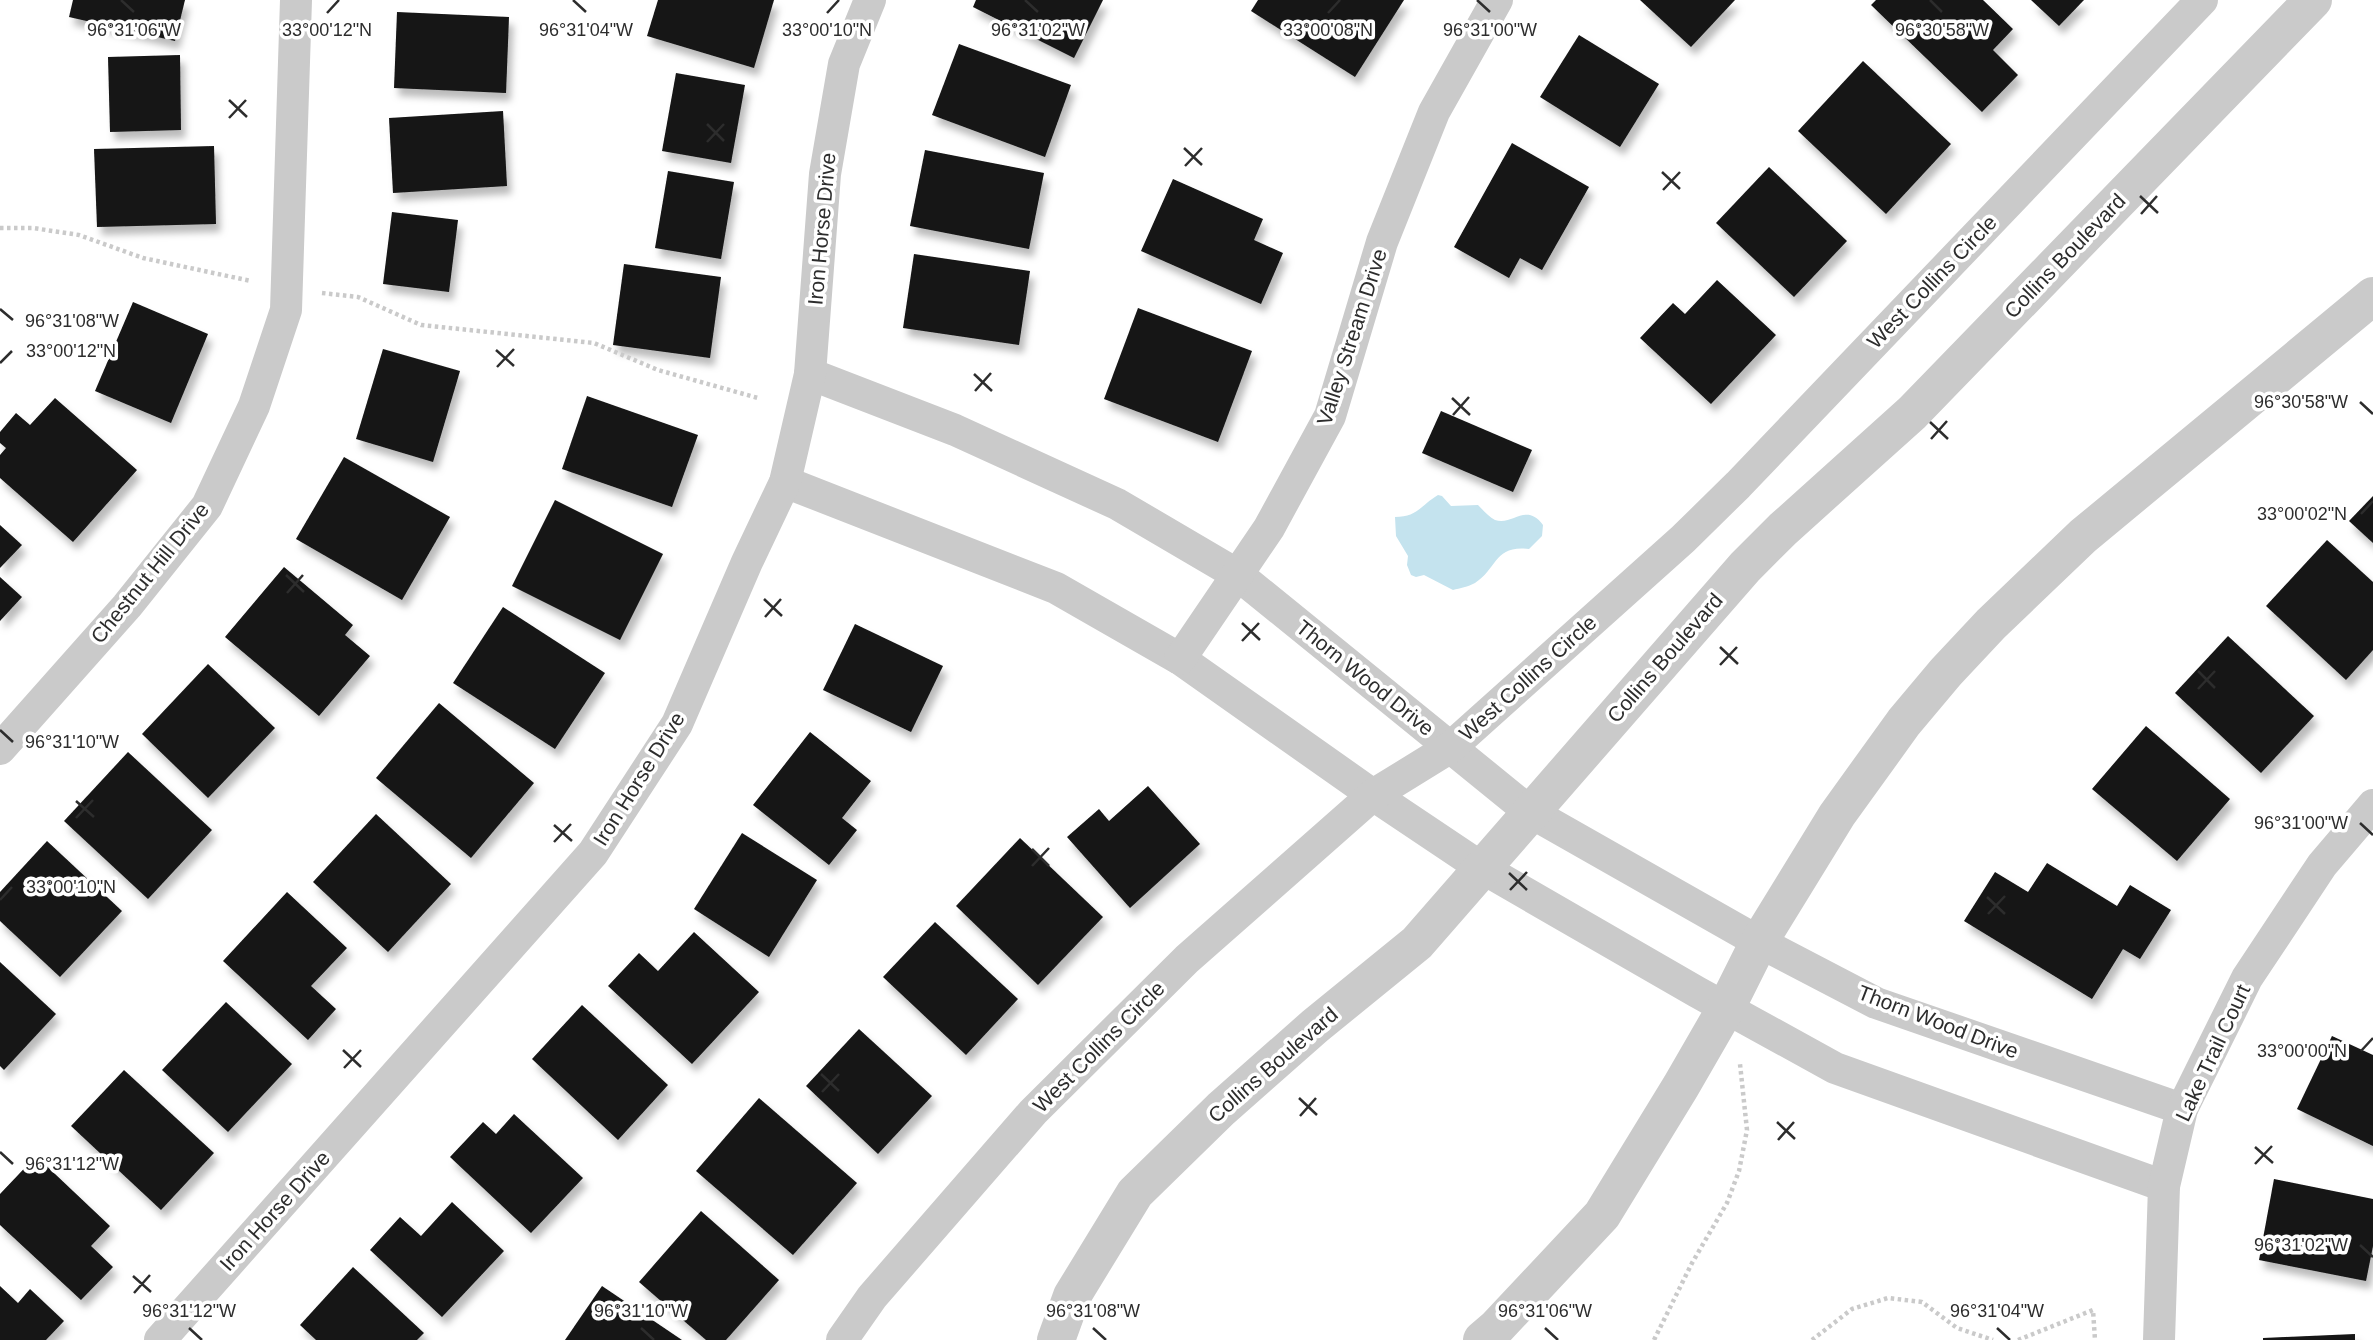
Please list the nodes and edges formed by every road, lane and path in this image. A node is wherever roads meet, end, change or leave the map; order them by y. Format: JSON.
{"nodes":[{"id":1,"x":296,"y":0,"type":"edge"},
{"id":2,"x":870,"y":0,"type":"edge"},
{"id":3,"x":1497,"y":0,"type":"edge"},
{"id":4,"x":2202,"y":0,"type":"edge"},
{"id":5,"x":2313,"y":0,"type":"edge"},
{"id":6,"x":0,"y":229,"type":"edge"},
{"id":7,"x":287,"y":287,"type":"junction"},
{"id":8,"x":2373,"y":296,"type":"edge"},
{"id":9,"x":810,"y":374,"type":"junction"},
{"id":10,"x":758,"y":398,"type":"dead end"},
{"id":11,"x":785,"y":482,"type":"junction"},
{"id":12,"x":1238,"y":575,"type":"junction"},
{"id":13,"x":1180,"y":659,"type":"junction"},
{"id":14,"x":1451,"y":747,"type":"junction"},
{"id":15,"x":0,"y":749,"type":"edge"},
{"id":16,"x":1373,"y":795,"type":"junction"},
{"id":17,"x":2373,"y":805,"type":"edge"},
{"id":18,"x":1531,"y":812,"type":"junction"},
{"id":19,"x":1482,"y":868,"type":"junction"},
{"id":20,"x":1759,"y":942,"type":"junction"},
{"id":21,"x":1726,"y":1008,"type":"junction"},
{"id":22,"x":1740,"y":1061,"type":"dead end"},
{"id":23,"x":2182,"y":1109,"type":"junction"},
{"id":24,"x":2164,"y":1186,"type":"junction"},
{"id":25,"x":160,"y":1340,"type":"edge"},
{"id":26,"x":842,"y":1340,"type":"edge"},
{"id":27,"x":1056,"y":1340,"type":"edge"},
{"id":28,"x":1482,"y":1340,"type":"edge"},
{"id":29,"x":1654,"y":1340,"type":"edge"},
{"id":30,"x":1812,"y":1340,"type":"edge"},
{"id":31,"x":1993,"y":1340,"type":"edge"},
{"id":32,"x":2018,"y":1340,"type":"edge"},
{"id":33,"x":2095,"y":1340,"type":"edge"},
{"id":34,"x":2160,"y":1340,"type":"edge"}],
"edges":[{"from":1,"to":7,"type":"street","name":"Chestnut Hill Drive"},
{"from":2,"to":9,"type":"street","name":"Iron Horse Drive"},
{"from":3,"to":12,"type":"street","name":"Valley Stream Drive"},
{"from":4,"to":14,"type":"street","name":"West Collins Circle"},
{"from":5,"to":18,"type":"street","name":"Collins Boulevard"},
{"from":6,"to":7,"type":"path"},
{"from":7,"to":10,"type":"path"},
{"from":7,"to":15,"type":"street","name":"Chestnut Hill Drive"},
{"from":8,"to":20,"type":"street"},
{"from":9,"to":11,"type":"street","name":"Iron Horse Drive"},
{"from":9,"to":12,"type":"street","name":"Thorn Wood Drive"},
{"from":11,"to":13,"type":"street"},
{"from":11,"to":25,"type":"street","name":"Iron Horse Drive"},
{"from":12,"to":13,"type":"street","name":"Valley Stream Drive"},
{"from":12,"to":14,"type":"street","name":"Thorn Wood Drive"},
{"from":13,"to":16,"type":"street"},
{"from":14,"to":16,"type":"street","name":"West Collins Circle"},
{"from":14,"to":18,"type":"street","name":"Thorn Wood Drive"},
{"from":16,"to":19,"type":"street"},
{"from":16,"to":26,"type":"street","name":"West Collins Circle"},
{"from":17,"to":23,"type":"street","name":"Lake Trail Court"},
{"from":18,"to":19,"type":"street","name":"Collins Boulevard"},
{"from":18,"to":20,"type":"street","name":"Thorn Wood Drive"},
{"from":19,"to":21,"type":"street"},
{"from":19,"to":27,"type":"street","name":"Collins Boulevard"},
{"from":20,"to":21,"type":"street"},
{"from":20,"to":23,"type":"street","name":"Thorn Wood Drive"},
{"from":21,"to":24,"type":"street"},
{"from":21,"to":28,"type":"street"},
{"from":22,"to":29,"type":"path"},
{"from":23,"to":24,"type":"street","name":"Lake Trail Court"},
{"from":24,"to":34,"type":"street","name":"Lake Trail Court"},
{"from":30,"to":31,"type":"path"},
{"from":32,"to":33,"type":"path"}]}
